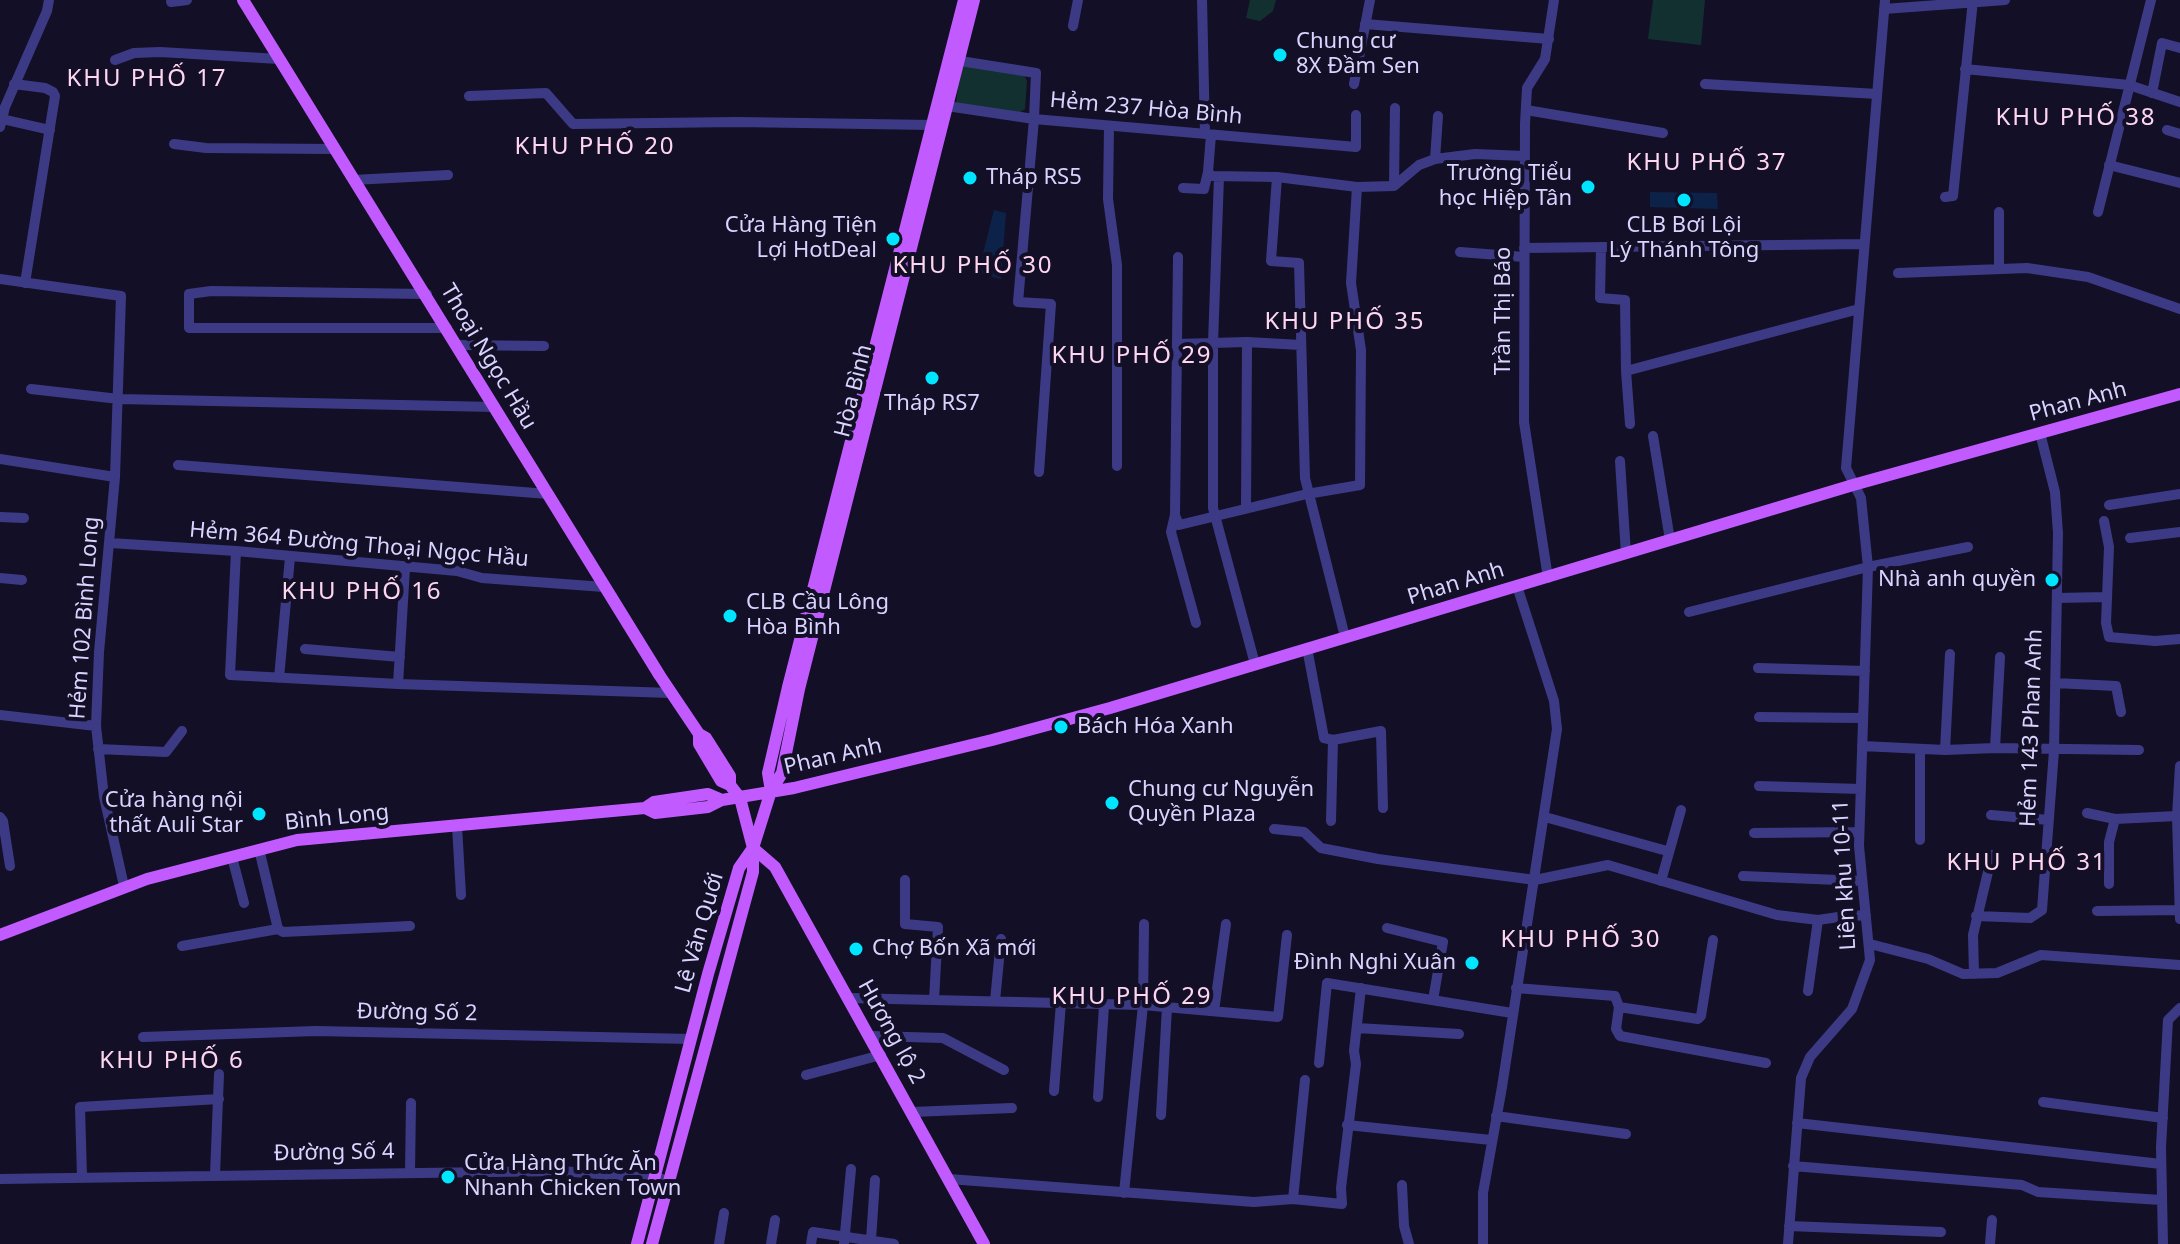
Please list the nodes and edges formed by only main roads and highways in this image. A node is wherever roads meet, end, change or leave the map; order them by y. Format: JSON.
{"nodes":[{"id":1,"x":243,"y":0,"type":"edge"},
{"id":2,"x":964,"y":0,"type":"edge"},
{"id":3,"x":974,"y":0,"type":"edge"},
{"id":4,"x":954,"y":60,"type":"junction"},
{"id":5,"x":2180,"y":394,"type":"edge"},
{"id":6,"x":866,"y":402,"type":"junction"},
{"id":7,"x":771,"y":791,"type":"junction"},
{"id":8,"x":740,"y":798,"type":"junction"},
{"id":9,"x":753,"y":848,"type":"junction"},
{"id":10,"x":0,"y":935,"type":"edge"},
{"id":11,"x":637,"y":1244,"type":"edge"},
{"id":12,"x":652,"y":1244,"type":"edge"},
{"id":13,"x":984,"y":1244,"type":"edge"}],
"edges":[{"from":1,"to":8,"type":"main road","name":"Thoại Ngọc Hầu"},
{"from":2,"to":4,"type":"main road","name":"Hòa Bình"},
{"from":3,"to":4,"type":"main road","name":"Hòa Bình"},
{"from":4,"to":6,"type":"main road","name":"Hòa Bình"},
{"from":4,"to":6,"type":"main road","name":"Hòa Bình"},
{"from":5,"to":7,"type":"main road","name":"Phan Anh"},
{"from":6,"to":7,"type":"main road","name":"Hòa Bình"},
{"from":7,"to":8,"type":"main road","name":"Phan Anh"},
{"from":7,"to":9,"type":"main road","name":"Hòa Bình"},
{"from":8,"to":9,"type":"main road","name":"Thoại Ngọc Hầu"},
{"from":8,"to":10,"type":"main road","name":"Bình Long"},
{"from":9,"to":11,"type":"main road","name":"Lê Văn Quới"},
{"from":9,"to":12,"type":"main road","name":"Lê Văn Quới"},
{"from":9,"to":13,"type":"main road","name":"Hương lộ 2"}]}
